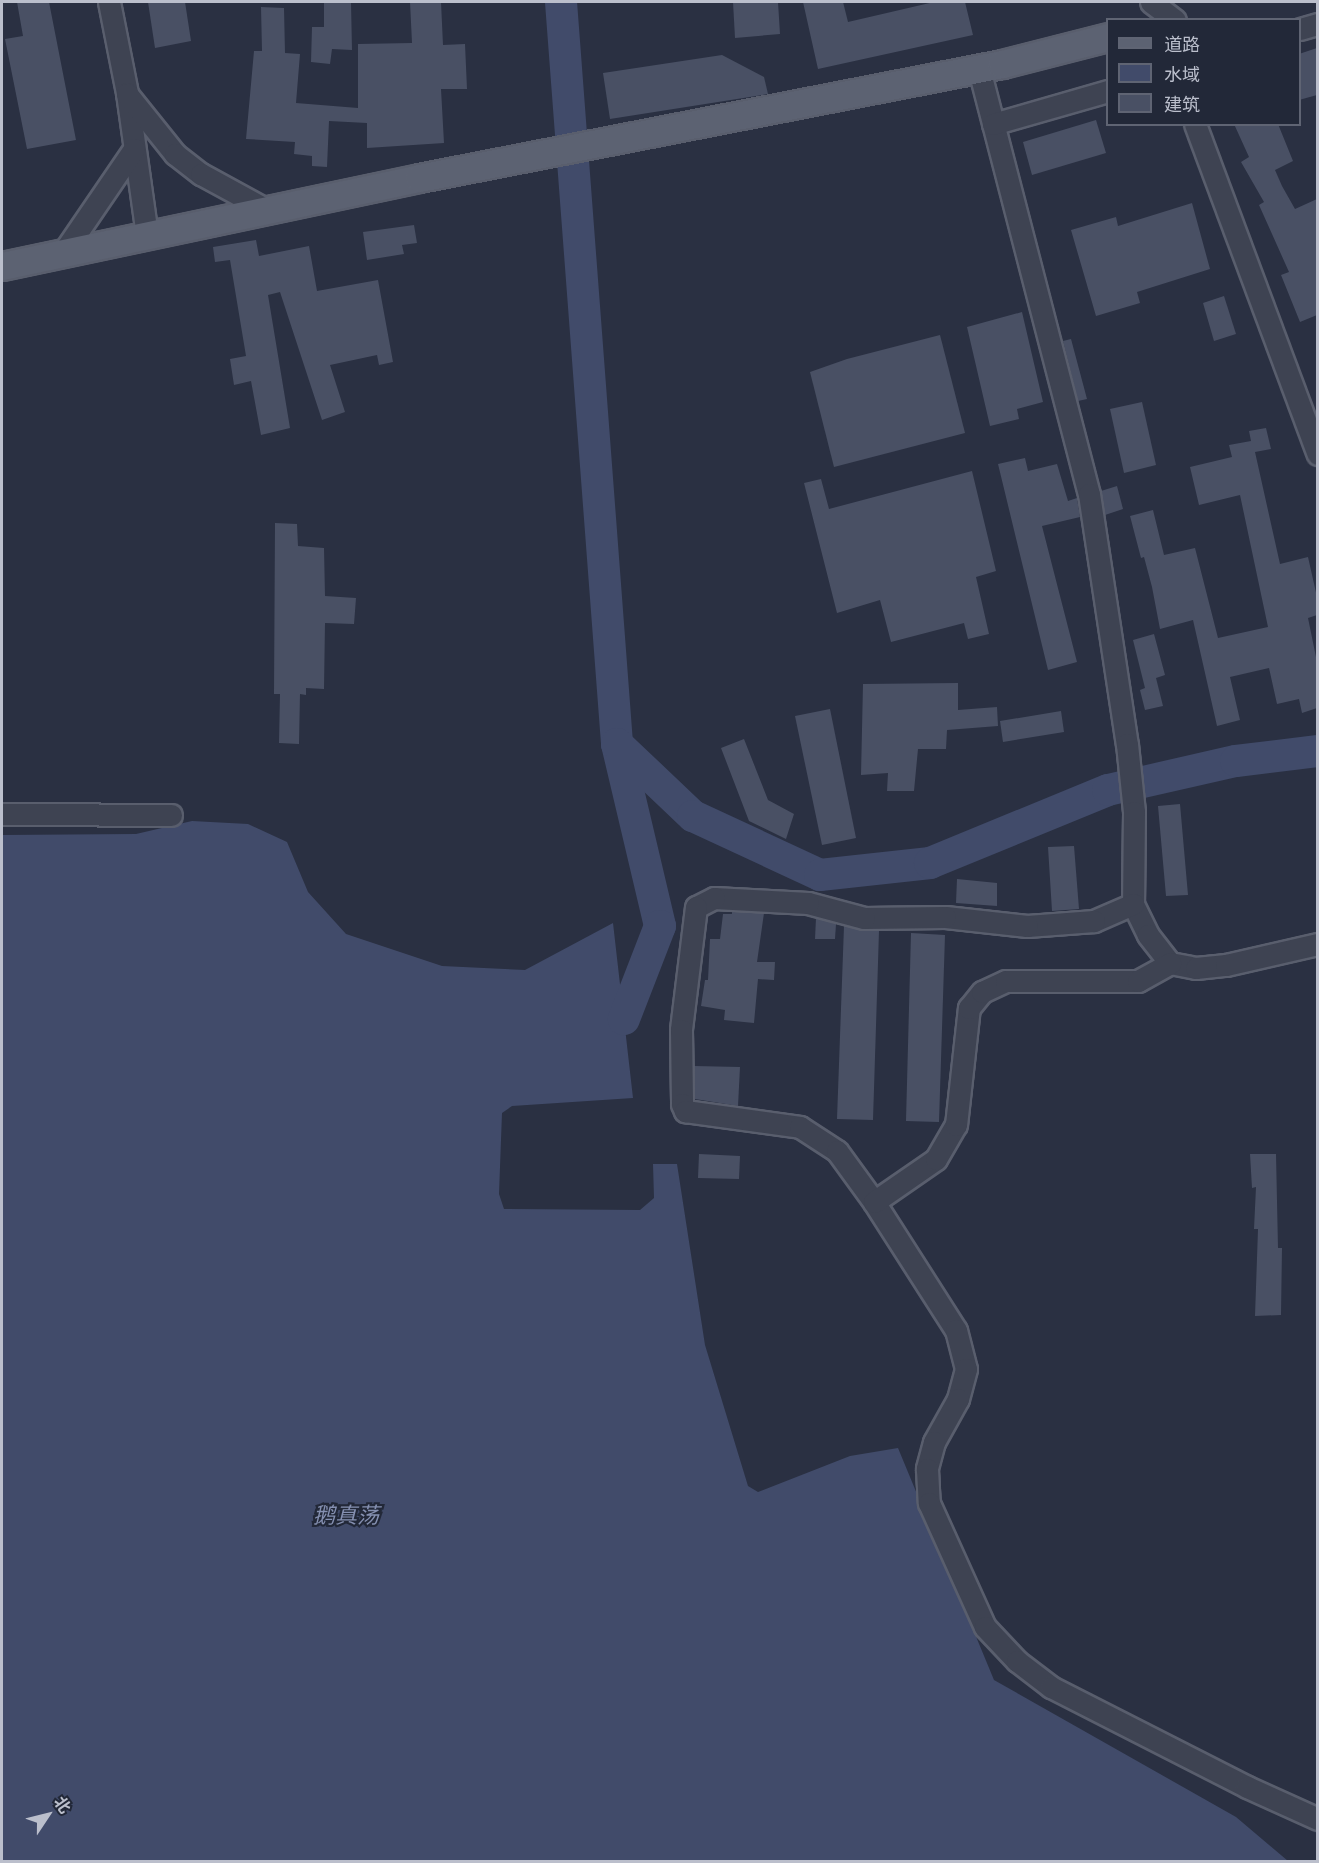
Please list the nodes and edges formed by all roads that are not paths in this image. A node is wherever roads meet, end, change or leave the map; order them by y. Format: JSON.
{"nodes":[{"id":1,"x":110,"y":2,"type":"edge"},
{"id":2,"x":1151,"y":2,"type":"edge"},
{"id":3,"x":1172,"y":18,"type":"edge"},
{"id":4,"x":1317,"y":24,"type":"edge"},
{"id":5,"x":1301,"y":28,"type":"edge"},
{"id":6,"x":1106,"y":37,"type":"edge"},
{"id":7,"x":979,"y":69,"type":"junction"},
{"id":8,"x":1106,"y":91,"type":"edge"},
{"id":9,"x":127,"y":93,"type":"junction"},
{"id":10,"x":993,"y":124,"type":"junction"},
{"id":11,"x":1196,"y":126,"type":"edge"},
{"id":12,"x":134,"y":148,"type":"junction"},
{"id":13,"x":267,"y":210,"type":"junction"},
{"id":14,"x":147,"y":236,"type":"junction"},
{"id":15,"x":63,"y":253,"type":"junction"},
{"id":16,"x":2,"y":266,"type":"edge"},
{"id":17,"x":1317,"y":454,"type":"edge"},
{"id":18,"x":2,"y":814,"type":"edge"},
{"id":19,"x":171,"y":815,"type":"dead end"},
{"id":20,"x":1133,"y":904,"type":"junction"},
{"id":21,"x":1317,"y":944,"type":"edge"},
{"id":22,"x":1170,"y":963,"type":"junction"},
{"id":23,"x":874,"y":1202,"type":"junction"},
{"id":24,"x":1317,"y":1819,"type":"edge"}],
"edges":[{"from":1,"to":9,"type":"street"},
{"from":2,"to":3,"type":"street"},
{"from":4,"to":5,"type":"street"},
{"from":6,"to":7,"type":"main road"},
{"from":7,"to":10,"type":"street"},
{"from":7,"to":13,"type":"main road"},
{"from":8,"to":10,"type":"street"},
{"from":9,"to":12,"type":"street"},
{"from":9,"to":13,"type":"street"},
{"from":10,"to":20,"type":"street"},
{"from":11,"to":17,"type":"street"},
{"from":12,"to":14,"type":"street"},
{"from":12,"to":15,"type":"street"},
{"from":13,"to":14,"type":"main road"},
{"from":14,"to":15,"type":"main road"},
{"from":15,"to":16,"type":"main road"},
{"from":18,"to":19,"type":"street"},
{"from":20,"to":22,"type":"street"},
{"from":20,"to":23,"type":"street"},
{"from":21,"to":22,"type":"street"},
{"from":22,"to":23,"type":"street"},
{"from":23,"to":24,"type":"street"}]}
